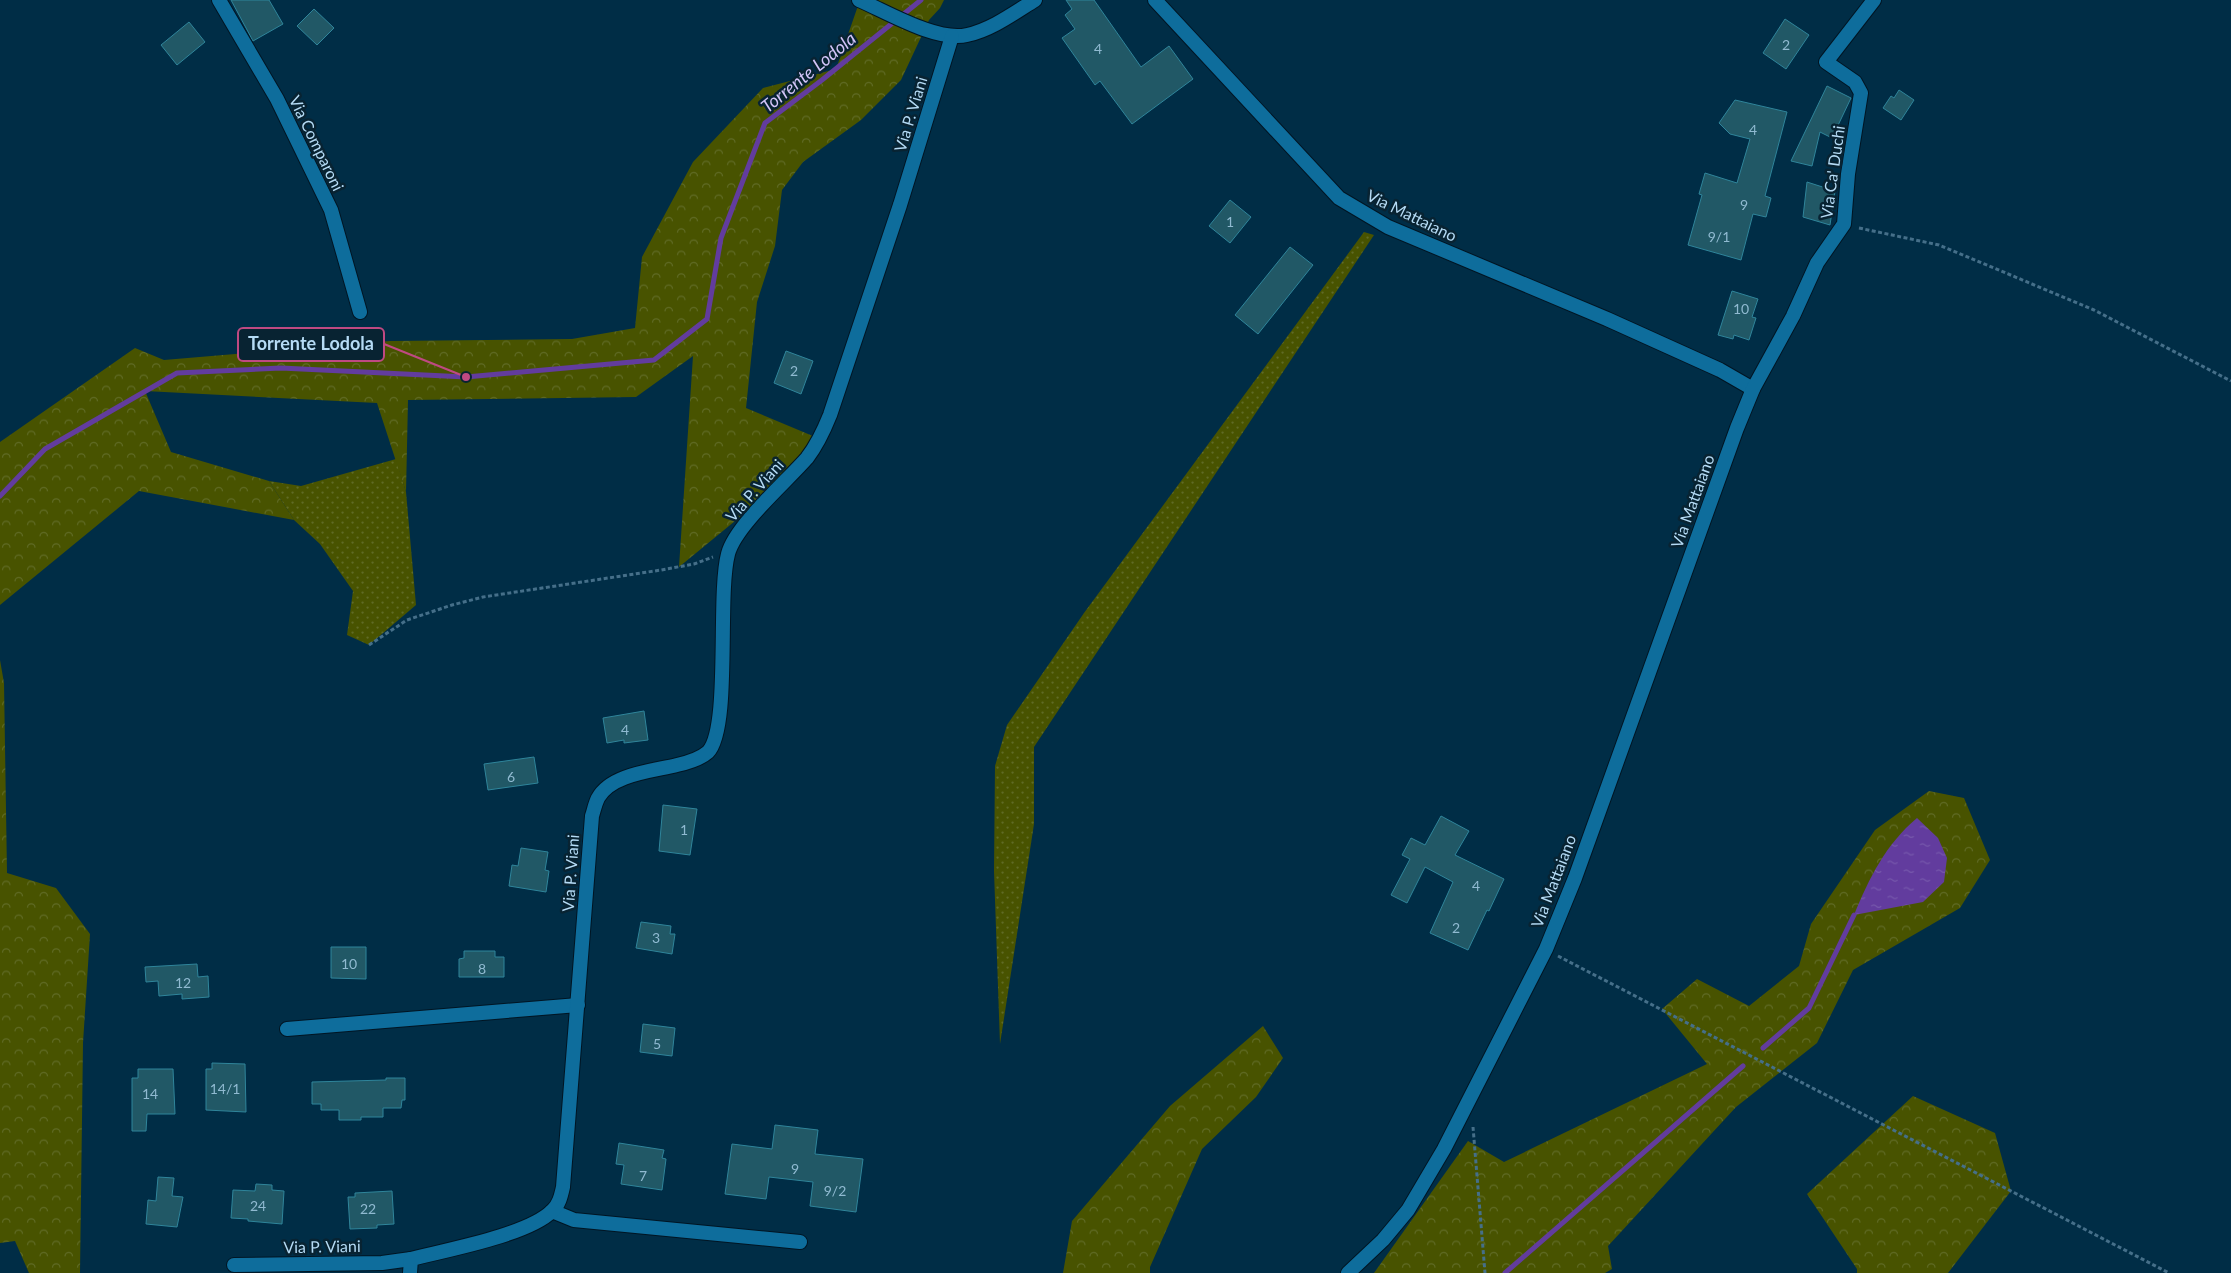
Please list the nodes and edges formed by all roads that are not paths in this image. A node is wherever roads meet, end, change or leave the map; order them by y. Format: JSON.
{"nodes":[{"id":1,"x":220,"y":0,"type":"edge"},
{"id":2,"x":859,"y":0,"type":"edge"},
{"id":3,"x":1035,"y":0,"type":"edge"},
{"id":4,"x":1155,"y":0,"type":"edge"},
{"id":5,"x":1874,"y":0,"type":"edge"},
{"id":6,"x":952,"y":36,"type":"junction"},
{"id":7,"x":360,"y":312,"type":"dead end"},
{"id":8,"x":1753,"y":389,"type":"junction"},
{"id":9,"x":578,"y":1005,"type":"junction"},
{"id":10,"x":287,"y":1029,"type":"dead end"},
{"id":11,"x":552,"y":1211,"type":"junction"},
{"id":12,"x":800,"y":1242,"type":"dead end"},
{"id":13,"x":234,"y":1265,"type":"dead end"},
{"id":14,"x":411,"y":1266,"type":"edge"},
{"id":15,"x":1348,"y":1273,"type":"edge"}],
"edges":[{"from":1,"to":7,"type":"street","name":"Via Comparoni"},
{"from":2,"to":6,"type":"street"},
{"from":3,"to":6,"type":"street"},
{"from":4,"to":8,"type":"street","name":"Via Mattaiano"},
{"from":5,"to":8,"type":"street","name":"Via Ca' Duchi"},
{"from":6,"to":9,"type":"street","name":"Via P. Viani"},
{"from":8,"to":15,"type":"street","name":"Via Mattaiano"},
{"from":9,"to":10,"type":"street"},
{"from":9,"to":11,"type":"street","name":"Via P. Viani"},
{"from":11,"to":12,"type":"street"},
{"from":11,"to":14,"type":"street","name":"Via P. Viani"},
{"from":13,"to":14,"type":"street","name":"Via P. Viani"}]}
